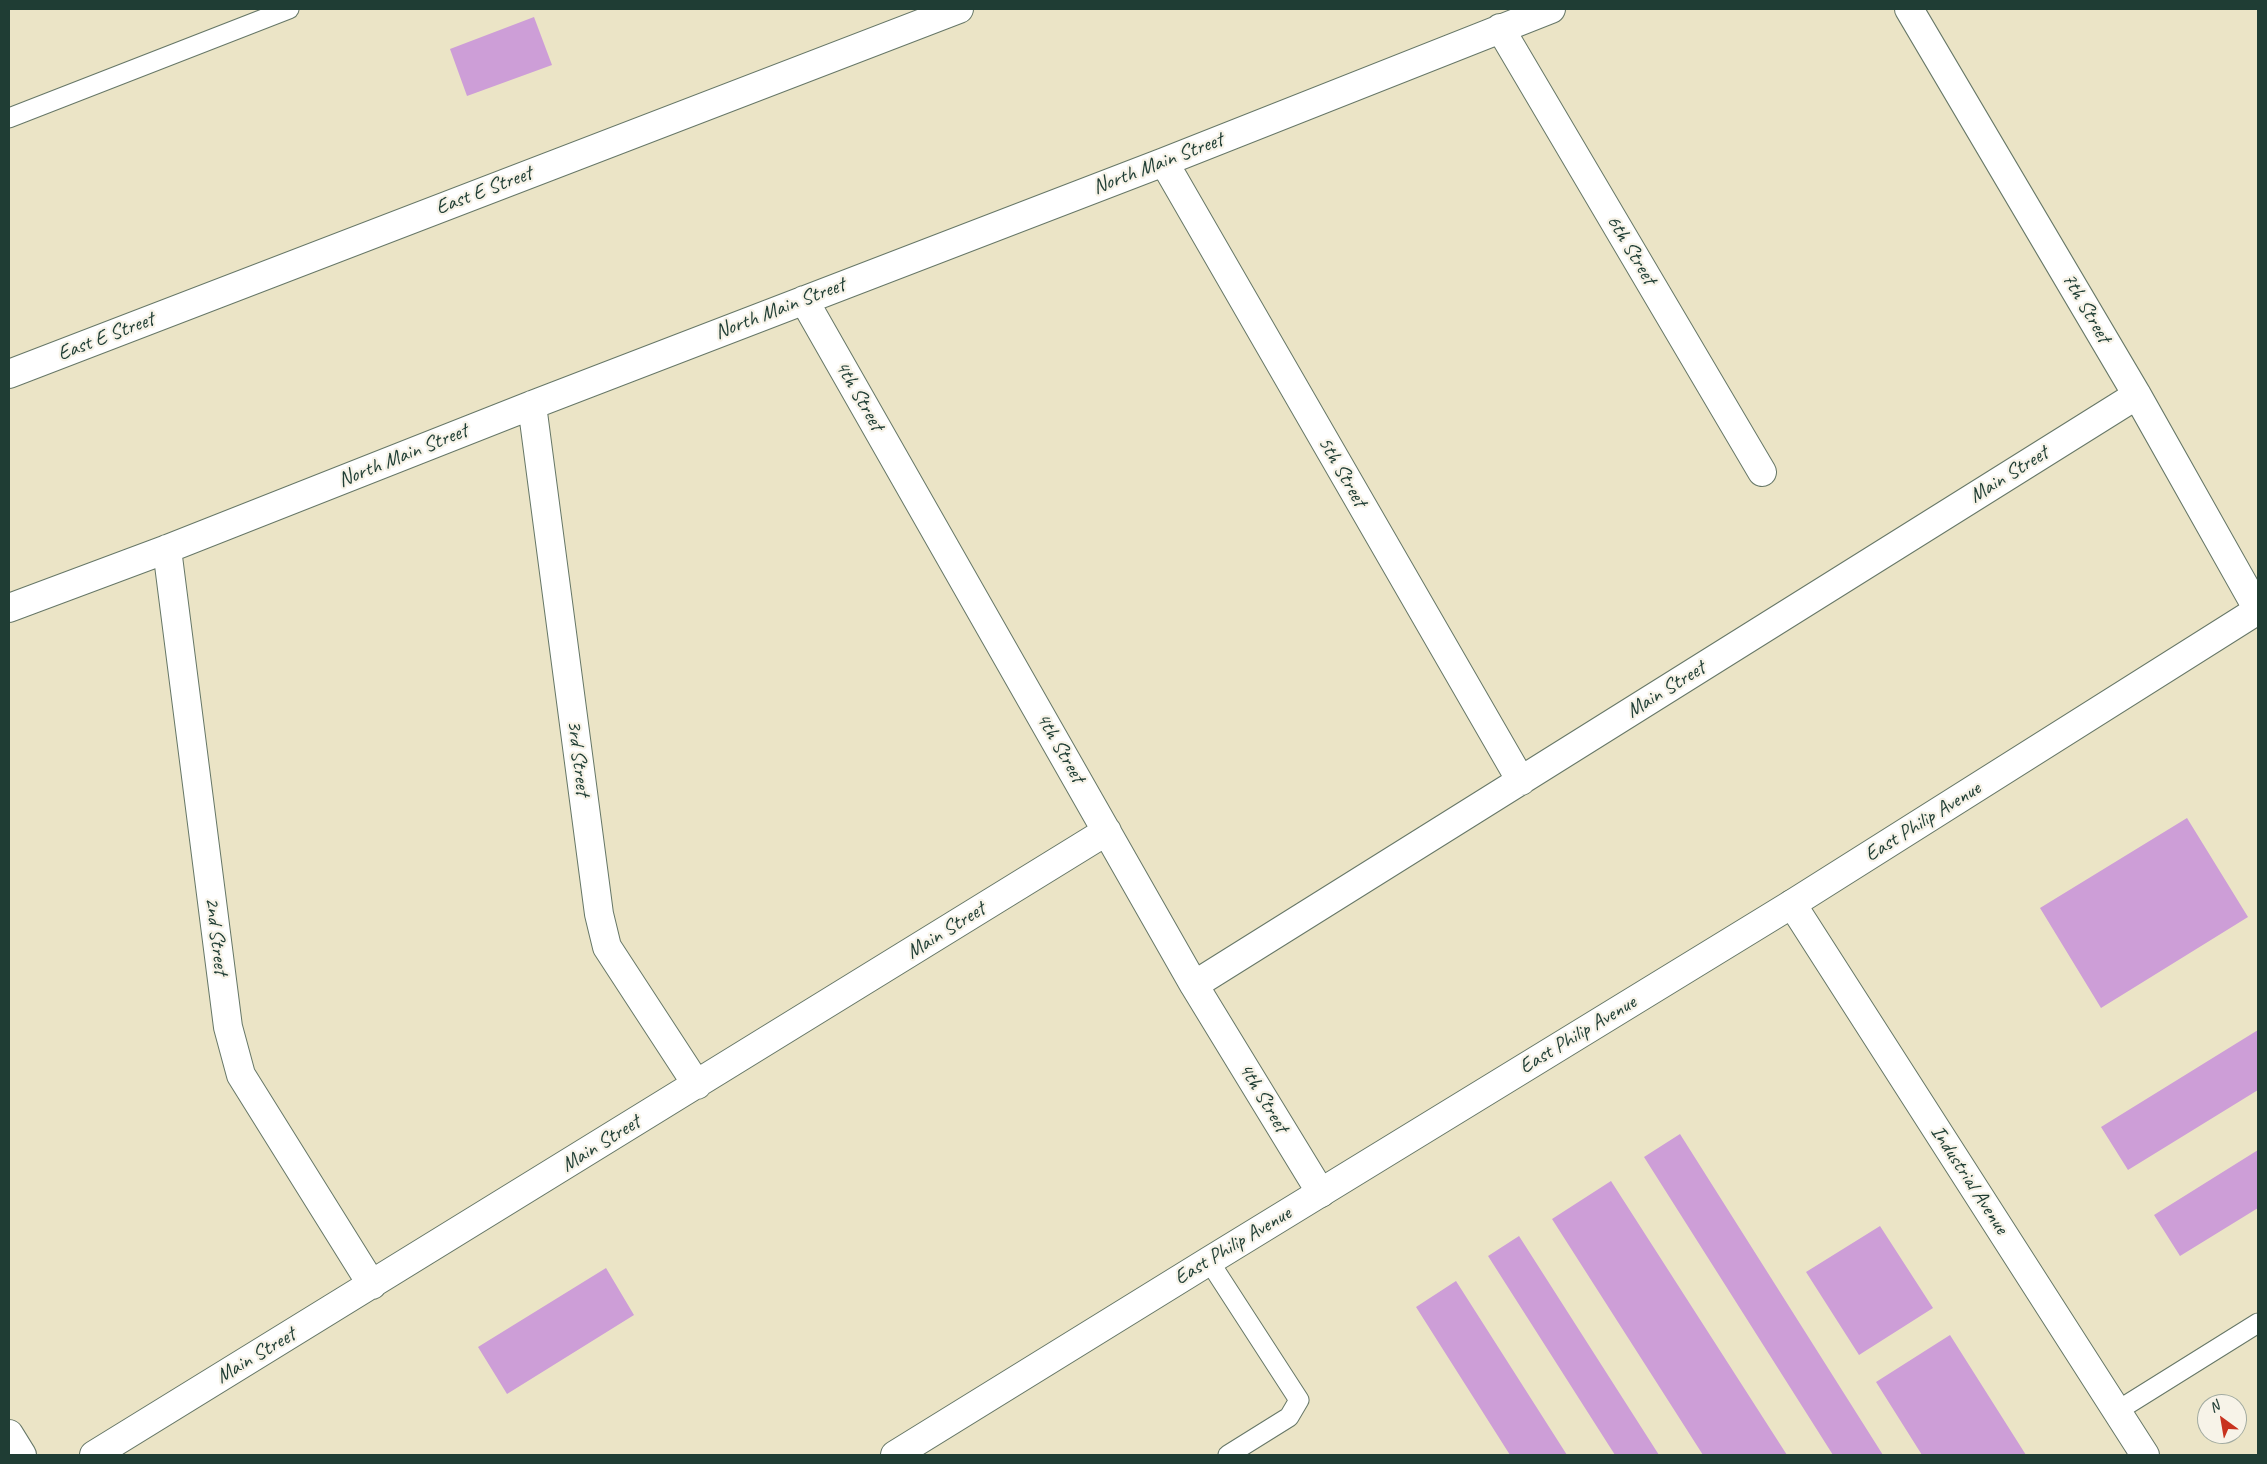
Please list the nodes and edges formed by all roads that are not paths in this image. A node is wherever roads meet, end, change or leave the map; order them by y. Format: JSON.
{"nodes":[{"id":1,"x":289,"y":9,"type":"edge"},
{"id":2,"x":959,"y":9,"type":"edge"},
{"id":3,"x":1551,"y":9,"type":"edge"},
{"id":4,"x":1909,"y":9,"type":"edge"},
{"id":5,"x":1500,"y":28,"type":"junction"},
{"id":6,"x":9,"y":118,"type":"edge"},
{"id":7,"x":1164,"y":162,"type":"junction"},
{"id":8,"x":804,"y":300,"type":"junction"},
{"id":9,"x":9,"y":374,"type":"edge"},
{"id":10,"x":2137,"y":395,"type":"junction"},
{"id":11,"x":532,"y":405,"type":"junction"},
{"id":12,"x":1762,"y":472,"type":"dead end"},
{"id":13,"x":167,"y":549,"type":"junction"},
{"id":14,"x":9,"y":608,"type":"edge"},
{"id":15,"x":2258,"y":610,"type":"edge"},
{"id":16,"x":1521,"y":781,"type":"junction"},
{"id":17,"x":1107,"y":831,"type":"junction"},
{"id":18,"x":1792,"y":904,"type":"junction"},
{"id":19,"x":1194,"y":985,"type":"junction"},
{"id":20,"x":697,"y":1085,"type":"junction"},
{"id":21,"x":1321,"y":1193,"type":"junction"},
{"id":22,"x":1209,"y":1261,"type":"junction"},
{"id":23,"x":372,"y":1285,"type":"junction"},
{"id":24,"x":2258,"y":1323,"type":"edge"},
{"id":25,"x":2117,"y":1411,"type":"junction"},
{"id":26,"x":9,"y":1434,"type":"edge"},
{"id":27,"x":22,"y":1455,"type":"edge"},
{"id":28,"x":94,"y":1455,"type":"edge"},
{"id":29,"x":895,"y":1455,"type":"edge"},
{"id":30,"x":1228,"y":1455,"type":"edge"},
{"id":31,"x":2144,"y":1455,"type":"edge"}],
"edges":[{"from":1,"to":6,"type":"lane"},
{"from":2,"to":9,"type":"street","name":"East E Street"},
{"from":3,"to":5,"type":"street","name":"North Main Street"},
{"from":4,"to":10,"type":"street","name":"7th Street"},
{"from":5,"to":7,"type":"street","name":"North Main Street"},
{"from":5,"to":12,"type":"street","name":"6th Street"},
{"from":7,"to":8,"type":"street","name":"North Main Street"},
{"from":7,"to":16,"type":"street","name":"5th Street"},
{"from":8,"to":11,"type":"street","name":"North Main Street"},
{"from":8,"to":17,"type":"street","name":"4th Street"},
{"from":10,"to":15,"type":"street","name":"7th Street"},
{"from":10,"to":16,"type":"street","name":"Main Street"},
{"from":11,"to":13,"type":"street","name":"North Main Street"},
{"from":11,"to":20,"type":"street","name":"3rd Street"},
{"from":13,"to":14,"type":"street","name":"North Main Street"},
{"from":13,"to":23,"type":"street","name":"2nd Street"},
{"from":15,"to":18,"type":"street","name":"East Philip Avenue"},
{"from":16,"to":19,"type":"street","name":"Main Street"},
{"from":17,"to":19,"type":"street","name":"4th Street"},
{"from":17,"to":20,"type":"street","name":"Main Street"},
{"from":18,"to":21,"type":"street","name":"East Philip Avenue"},
{"from":18,"to":25,"type":"street","name":"Industrial Avenue"},
{"from":19,"to":21,"type":"street","name":"4th Street"},
{"from":20,"to":23,"type":"street","name":"Main Street"},
{"from":21,"to":22,"type":"street","name":"East Philip Avenue"},
{"from":22,"to":29,"type":"street","name":"East Philip Avenue"},
{"from":22,"to":30,"type":"lane"},
{"from":23,"to":28,"type":"street","name":"Main Street"},
{"from":24,"to":25,"type":"lane"},
{"from":25,"to":31,"type":"street","name":"Industrial Avenue"},
{"from":26,"to":27,"type":"street"}]}
